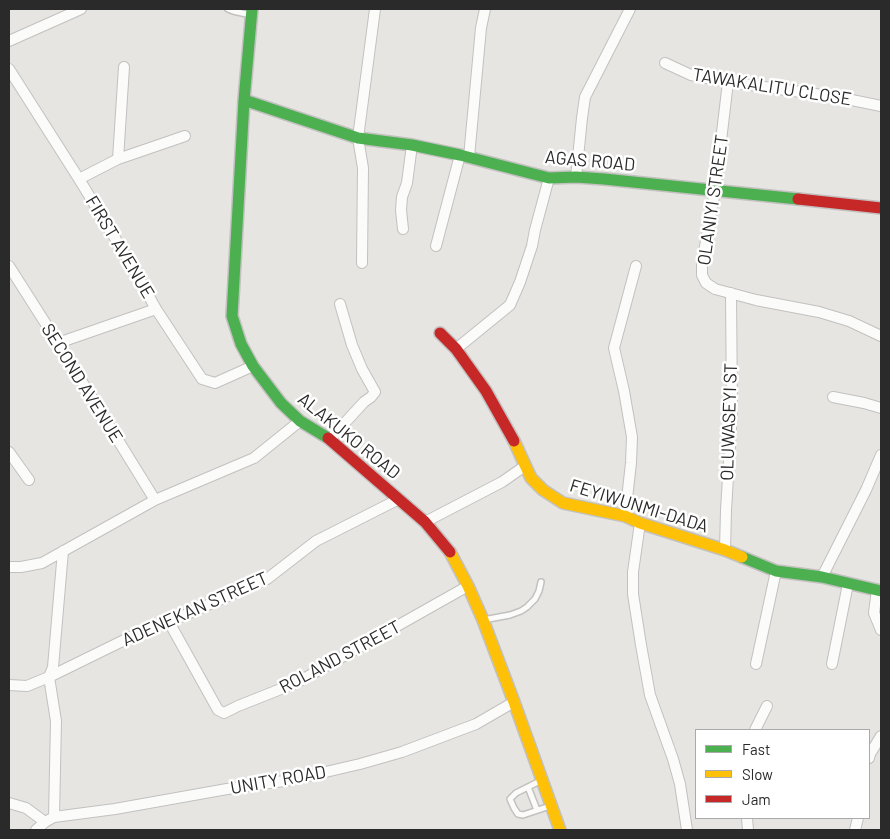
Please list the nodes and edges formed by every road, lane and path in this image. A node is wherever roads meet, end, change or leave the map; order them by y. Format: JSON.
{"nodes":[{"id":1,"x":81,"y":9,"type":"edge"},
{"id":2,"x":228,"y":9,"type":"edge"},
{"id":3,"x":375,"y":9,"type":"edge"},
{"id":4,"x":485,"y":9,"type":"edge"},
{"id":5,"x":630,"y":9,"type":"edge"},
{"id":6,"x":251,"y":12,"type":"edge"},
{"id":7,"x":9,"y":41,"type":"edge"},
{"id":8,"x":665,"y":63,"type":"dead end"},
{"id":9,"x":124,"y":67,"type":"dead end"},
{"id":10,"x":9,"y":69,"type":"edge"},
{"id":11,"x":728,"y":82,"type":"junction"},
{"id":12,"x":244,"y":100,"type":"junction"},
{"id":13,"x":881,"y":106,"type":"edge"},
{"id":14,"x":184,"y":136,"type":"dead end"},
{"id":15,"x":358,"y":138,"type":"junction"},
{"id":16,"x":412,"y":145,"type":"junction"},
{"id":17,"x":464,"y":156,"type":"junction"},
{"id":18,"x":118,"y":160,"type":"junction"},
{"id":19,"x":576,"y":177,"type":"junction"},
{"id":20,"x":549,"y":178,"type":"junction"},
{"id":21,"x":79,"y":179,"type":"junction"},
{"id":22,"x":715,"y":191,"type":"junction"},
{"id":23,"x":881,"y":208,"type":"edge"},
{"id":24,"x":403,"y":229,"type":"dead end"},
{"id":25,"x":436,"y":246,"type":"dead end"},
{"id":26,"x":362,"y":263,"type":"dead end"},
{"id":27,"x":636,"y":266,"type":"dead end"},
{"id":28,"x":9,"y":267,"type":"edge"},
{"id":29,"x":731,"y":293,"type":"junction"},
{"id":30,"x":340,"y":304,"type":"dead end"},
{"id":31,"x":156,"y":309,"type":"junction"},
{"id":32,"x":440,"y":333,"type":"dead end"},
{"id":33,"x":881,"y":336,"type":"edge"},
{"id":34,"x":58,"y":343,"type":"junction"},
{"id":35,"x":456,"y":348,"type":"junction"},
{"id":36,"x":253,"y":366,"type":"junction"},
{"id":37,"x":833,"y":397,"type":"dead end"},
{"id":38,"x":881,"y":408,"type":"edge"},
{"id":39,"x":300,"y":421,"type":"junction"},
{"id":40,"x":330,"y":439,"type":"junction"},
{"id":41,"x":9,"y":452,"type":"edge"},
{"id":42,"x":881,"y":455,"type":"edge"},
{"id":43,"x":525,"y":466,"type":"junction"},
{"id":44,"x":29,"y":480,"type":"dead end"},
{"id":45,"x":399,"y":499,"type":"junction"},
{"id":46,"x":155,"y":500,"type":"junction"},
{"id":47,"x":624,"y":516,"type":"junction"},
{"id":48,"x":425,"y":522,"type":"junction"},
{"id":49,"x":640,"y":523,"type":"junction"},
{"id":50,"x":725,"y":550,"type":"junction"},
{"id":51,"x":63,"y":551,"type":"junction"},
{"id":52,"x":9,"y":567,"type":"edge"},
{"id":53,"x":776,"y":571,"type":"junction"},
{"id":54,"x":822,"y":578,"type":"junction"},
{"id":55,"x":541,"y":582,"type":"dead end"},
{"id":56,"x":848,"y":584,"type":"junction"},
{"id":57,"x":468,"y":586,"type":"junction"},
{"id":58,"x":879,"y":591,"type":"edge"},
{"id":59,"x":483,"y":620,"type":"junction"},
{"id":60,"x":169,"y":622,"type":"junction"},
{"id":61,"x":881,"y":630,"type":"edge"},
{"id":62,"x":756,"y":664,"type":"dead end"},
{"id":63,"x":832,"y":664,"type":"dead end"},
{"id":64,"x":49,"y":677,"type":"junction"},
{"id":65,"x":9,"y":685,"type":"edge"},
{"id":66,"x":514,"y":702,"type":"junction"},
{"id":67,"x":767,"y":706,"type":"dead end"},
{"id":68,"x":756,"y":729,"type":"edge"},
{"id":69,"x":881,"y":736,"type":"edge"},
{"id":70,"x":870,"y":754,"type":"edge"},
{"id":71,"x":542,"y":780,"type":"junction"},
{"id":72,"x":528,"y":787,"type":"junction"},
{"id":73,"x":9,"y":803,"type":"edge"},
{"id":74,"x":551,"y":806,"type":"junction"},
{"id":75,"x":537,"y":810,"type":"junction"},
{"id":76,"x":49,"y":820,"type":"junction"},
{"id":77,"x":36,"y":830,"type":"edge"},
{"id":78,"x":560,"y":830,"type":"edge"},
{"id":79,"x":687,"y":830,"type":"edge"}],
"edges":[{"from":1,"to":7,"type":"street"},
{"from":2,"to":6,"type":"lane"},
{"from":3,"to":15,"type":"street"},
{"from":4,"to":17,"type":"street"},
{"from":5,"to":19,"type":"street"},
{"from":6,"to":12,"type":"street","name":"ALAKUKO ROAD"},
{"from":8,"to":11,"type":"street","name":"TAWAKALITU CLOSE"},
{"from":9,"to":18,"type":"street"},
{"from":10,"to":21,"type":"street","name":"FIRST AVENUE"},
{"from":11,"to":13,"type":"street","name":"TAWAKALITU CLOSE"},
{"from":11,"to":22,"type":"street","name":"OLANIYI STREET"},
{"from":12,"to":15,"type":"street","name":"AGAS ROAD"},
{"from":12,"to":36,"type":"street","name":"ALAKUKO ROAD"},
{"from":14,"to":18,"type":"street"},
{"from":15,"to":16,"type":"street","name":"AGAS ROAD"},
{"from":15,"to":26,"type":"street"},
{"from":16,"to":17,"type":"street","name":"AGAS ROAD"},
{"from":16,"to":24,"type":"street"},
{"from":17,"to":20,"type":"street","name":"AGAS ROAD"},
{"from":17,"to":25,"type":"street"},
{"from":18,"to":21,"type":"street"},
{"from":19,"to":20,"type":"street","name":"AGAS ROAD"},
{"from":19,"to":22,"type":"street","name":"AGAS ROAD"},
{"from":20,"to":35,"type":"street"},
{"from":21,"to":31,"type":"street","name":"FIRST AVENUE"},
{"from":22,"to":23,"type":"street","name":"AGAS ROAD"},
{"from":22,"to":29,"type":"street","name":"OLANIYI STREET"},
{"from":27,"to":47,"type":"street"},
{"from":28,"to":34,"type":"street","name":"SECOND AVENUE"},
{"from":29,"to":33,"type":"street","name":"OLANIYI STREET"},
{"from":29,"to":50,"type":"street","name":"OLUWASEYI ST"},
{"from":30,"to":40,"type":"street"},
{"from":31,"to":34,"type":"street"},
{"from":31,"to":36,"type":"street","name":"FIRST AVENUE"},
{"from":32,"to":35,"type":"street","name":"FEYIWUNMI-DADA"},
{"from":34,"to":46,"type":"street","name":"SECOND AVENUE"},
{"from":35,"to":43,"type":"street","name":"FEYIWUNMI-DADA"},
{"from":36,"to":39,"type":"street","name":"ALAKUKO ROAD"},
{"from":37,"to":38,"type":"street"},
{"from":39,"to":40,"type":"street","name":"ALAKUKO ROAD"},
{"from":39,"to":46,"type":"street"},
{"from":40,"to":45,"type":"street","name":"ALAKUKO ROAD"},
{"from":41,"to":44,"type":"street"},
{"from":42,"to":54,"type":"street"},
{"from":43,"to":47,"type":"street","name":"FEYIWUNMI-DADA"},
{"from":43,"to":48,"type":"street"},
{"from":45,"to":48,"type":"street","name":"ALAKUKO ROAD"},
{"from":45,"to":60,"type":"street","name":"ADENEKAN STREET"},
{"from":46,"to":51,"type":"street"},
{"from":47,"to":49,"type":"street","name":"FEYIWUNMI-DADA"},
{"from":48,"to":57,"type":"street","name":"ALAKUKO ROAD"},
{"from":49,"to":50,"type":"street","name":"FEYIWUNMI-DADA"},
{"from":49,"to":79,"type":"street"},
{"from":50,"to":53,"type":"street","name":"FEYIWUNMI-DADA"},
{"from":51,"to":52,"type":"street"},
{"from":51,"to":64,"type":"street"},
{"from":53,"to":54,"type":"street","name":"FEYIWUNMI-DADA"},
{"from":53,"to":62,"type":"street"},
{"from":54,"to":56,"type":"street","name":"FEYIWUNMI-DADA"},
{"from":55,"to":59,"type":"lane"},
{"from":56,"to":58,"type":"street","name":"FEYIWUNMI-DADA"},
{"from":56,"to":63,"type":"street"},
{"from":57,"to":59,"type":"street","name":"ALAKUKO ROAD"},
{"from":57,"to":60,"type":"street","name":"ROLAND STREET"},
{"from":58,"to":61,"type":"street"},
{"from":59,"to":66,"type":"street","name":"ALAKUKO ROAD"},
{"from":60,"to":64,"type":"street","name":"ADENEKAN STREET"},
{"from":64,"to":65,"type":"street","name":"ADENEKAN STREET"},
{"from":64,"to":76,"type":"street"},
{"from":66,"to":71,"type":"street","name":"ALAKUKO ROAD"},
{"from":66,"to":76,"type":"street","name":"UNITY ROAD"},
{"from":67,"to":68,"type":"street"},
{"from":69,"to":70,"type":"street"},
{"from":71,"to":72,"type":"lane"},
{"from":71,"to":74,"type":"street","name":"ALAKUKO ROAD"},
{"from":72,"to":75,"type":"lane"},
{"from":72,"to":75,"type":"lane"},
{"from":73,"to":76,"type":"street"},
{"from":74,"to":75,"type":"lane"},
{"from":74,"to":78,"type":"street","name":"ALAKUKO ROAD"},
{"from":76,"to":77,"type":"street"}]}
